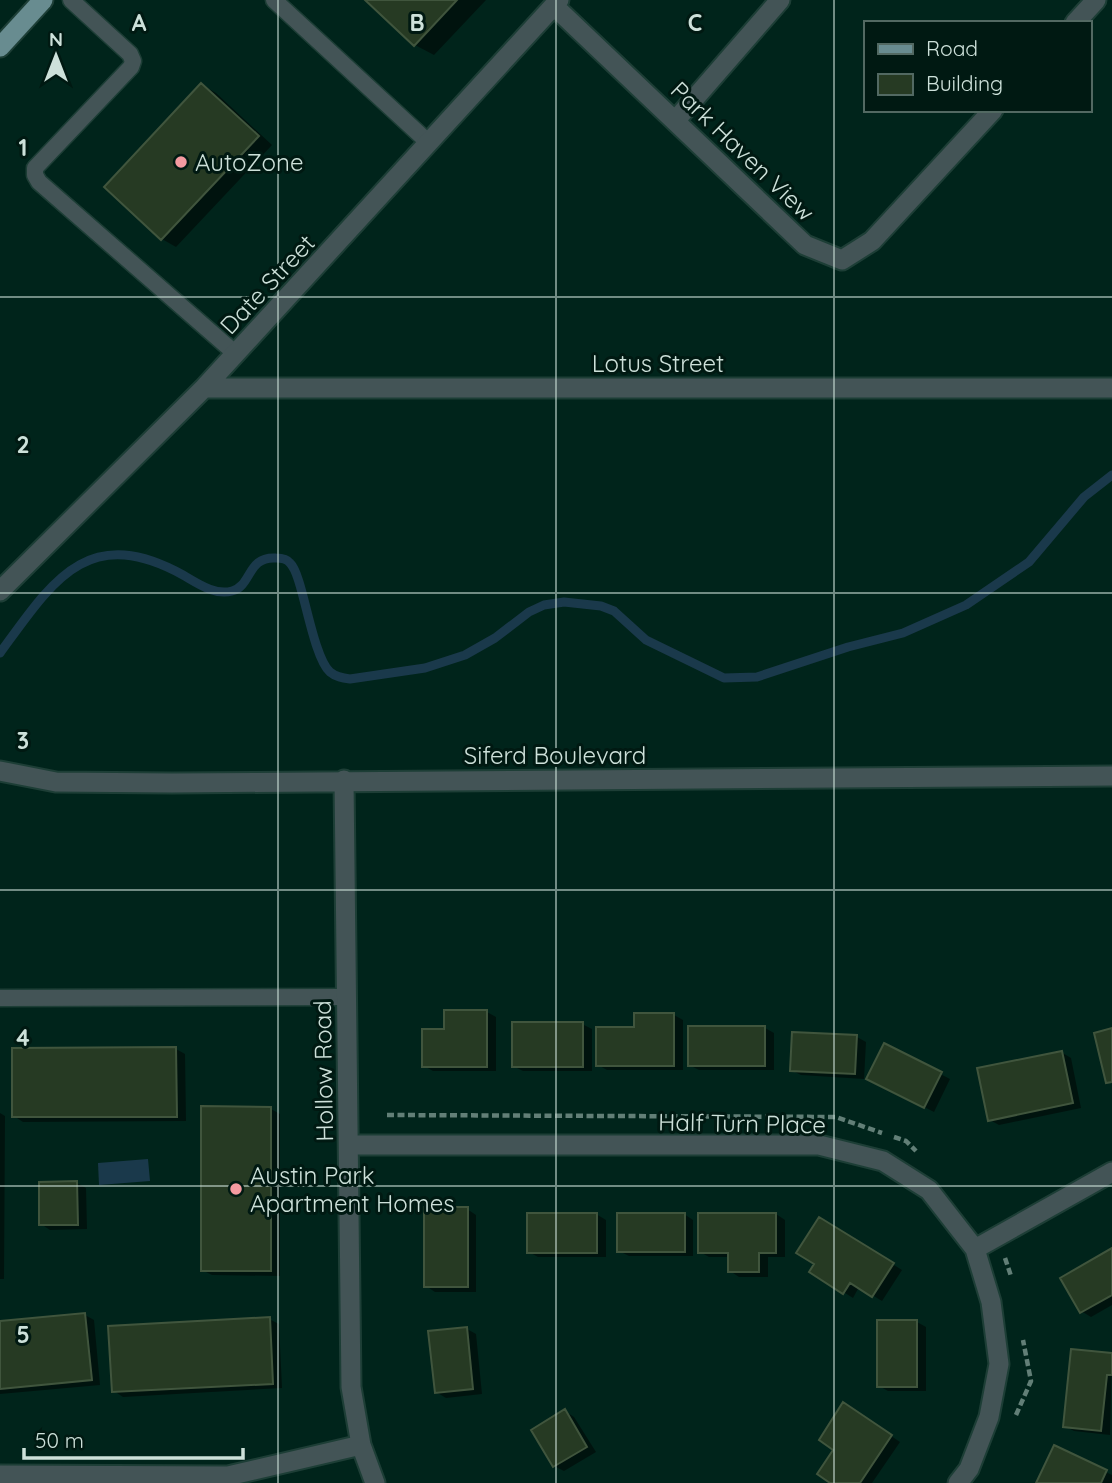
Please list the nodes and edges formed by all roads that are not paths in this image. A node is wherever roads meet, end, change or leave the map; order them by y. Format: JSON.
{"nodes":[{"id":1,"x":43,"y":0,"type":"edge"},
{"id":2,"x":71,"y":0,"type":"edge"},
{"id":3,"x":274,"y":0,"type":"edge"},
{"id":4,"x":780,"y":0,"type":"edge"},
{"id":5,"x":1096,"y":0,"type":"edge"},
{"id":6,"x":557,"y":3,"type":"edge"},
{"id":7,"x":1077,"y":21,"type":"edge"},
{"id":8,"x":0,"y":47,"type":"edge"},
{"id":9,"x":991,"y":112,"type":"edge"},
{"id":10,"x":675,"y":121,"type":"junction"},
{"id":11,"x":429,"y":143,"type":"junction"},
{"id":12,"x":236,"y":354,"type":"junction"},
{"id":13,"x":204,"y":388,"type":"junction"},
{"id":14,"x":1112,"y":388,"type":"edge"},
{"id":15,"x":0,"y":591,"type":"edge"},
{"id":16,"x":0,"y":771,"type":"edge"},
{"id":17,"x":1112,"y":776,"type":"edge"},
{"id":18,"x":344,"y":780,"type":"junction"},
{"id":19,"x":346,"y":997,"type":"junction"},
{"id":20,"x":0,"y":998,"type":"edge"},
{"id":21,"x":349,"y":1145,"type":"junction"},
{"id":22,"x":1112,"y":1172,"type":"edge"},
{"id":23,"x":975,"y":1249,"type":"junction"},
{"id":24,"x":361,"y":1445,"type":"junction"},
{"id":25,"x":0,"y":1475,"type":"edge"},
{"id":26,"x":375,"y":1483,"type":"edge"},
{"id":27,"x":958,"y":1483,"type":"edge"}],
"edges":[{"from":1,"to":8,"type":"main road"},
{"from":2,"to":12,"type":"lane"},
{"from":3,"to":11,"type":"lane"},
{"from":4,"to":10,"type":"street"},
{"from":5,"to":7,"type":"street"},
{"from":6,"to":10,"type":"street","name":"Park Haven View"},
{"from":6,"to":11,"type":"street","name":"Date Street"},
{"from":9,"to":10,"type":"street","name":"Park Haven View"},
{"from":11,"to":12,"type":"street","name":"Date Street"},
{"from":12,"to":13,"type":"street","name":"Date Street"},
{"from":13,"to":14,"type":"street","name":"Lotus Street"},
{"from":13,"to":15,"type":"street","name":"Date Street"},
{"from":16,"to":18,"type":"street","name":"Siferd Boulevard"},
{"from":17,"to":18,"type":"street","name":"Siferd Boulevard"},
{"from":18,"to":19,"type":"street","name":"Hollow Road"},
{"from":19,"to":20,"type":"lane"},
{"from":19,"to":21,"type":"street","name":"Hollow Road"},
{"from":21,"to":23,"type":"street","name":"Half Turn Place"},
{"from":21,"to":24,"type":"street","name":"Hollow Road"},
{"from":22,"to":23,"type":"street"},
{"from":23,"to":27,"type":"street","name":"Half Turn Place"},
{"from":24,"to":25,"type":"street"},
{"from":24,"to":26,"type":"street","name":"Hollow Road"}]}
